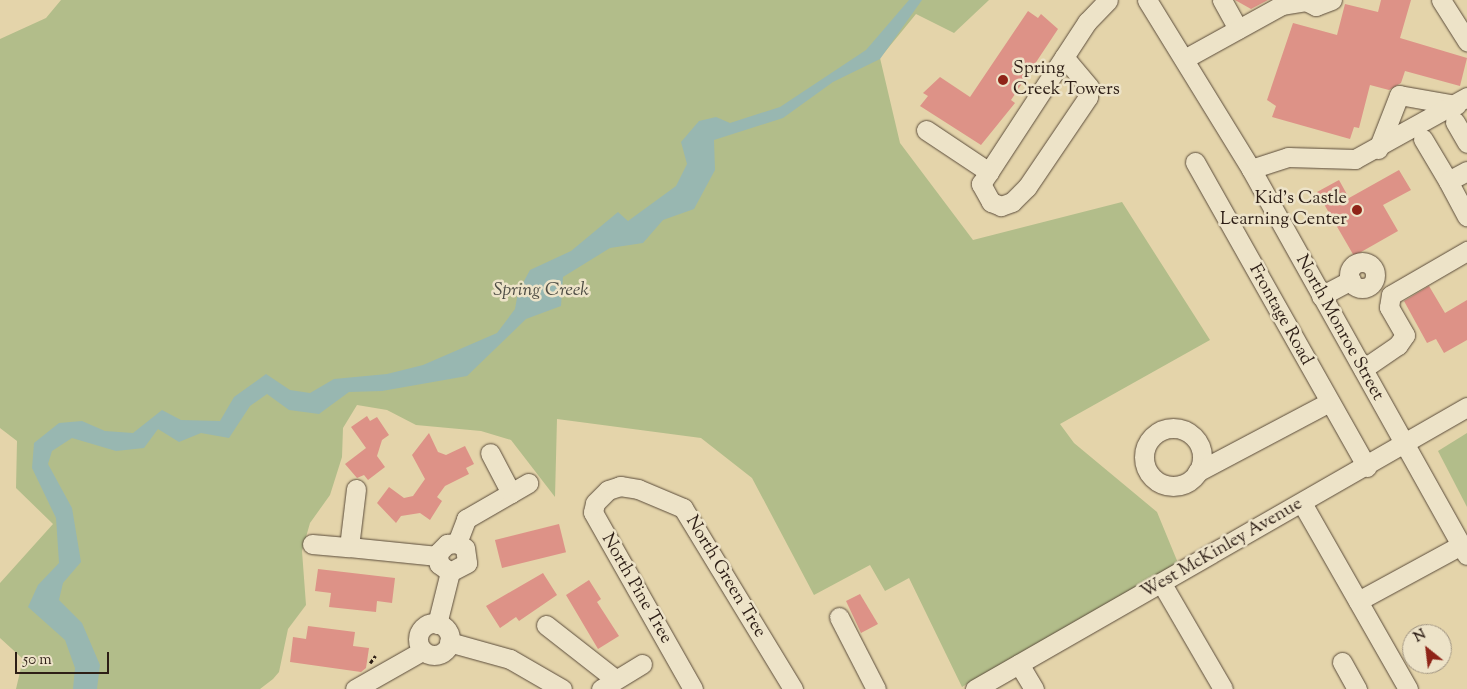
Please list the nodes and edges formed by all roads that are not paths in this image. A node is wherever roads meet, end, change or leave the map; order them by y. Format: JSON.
{"nodes":[{"id":1,"x":1108,"y":0,"type":"edge"},
{"id":2,"x":1147,"y":0,"type":"edge"},
{"id":3,"x":1222,"y":0,"type":"edge"},
{"id":4,"x":1332,"y":0,"type":"edge"},
{"id":5,"x":1441,"y":0,"type":"edge"},
{"id":6,"x":1285,"y":2,"type":"edge"},
{"id":7,"x":1238,"y":29,"type":"junction"},
{"id":8,"x":1467,"y":41,"type":"edge"},
{"id":9,"x":1064,"y":58,"type":"junction"},
{"id":10,"x":1186,"y":58,"type":"junction"},
{"id":11,"x":1459,"y":108,"type":"edge"},
{"id":12,"x":926,"y":130,"type":"dead end"},
{"id":13,"x":1423,"y":139,"type":"dead end"},
{"id":14,"x":1467,"y":142,"type":"edge"},
{"id":15,"x":1378,"y":149,"type":"junction"},
{"id":16,"x":1195,"y":162,"type":"dead end"},
{"id":17,"x":1251,"y":169,"type":"junction"},
{"id":18,"x":1467,"y":171,"type":"edge"},
{"id":19,"x":989,"y":172,"type":"junction"},
{"id":20,"x":1448,"y":181,"type":"junction"},
{"id":21,"x":1467,"y":216,"type":"edge"},
{"id":22,"x":1467,"y":251,"type":"edge"},
{"id":23,"x":1350,"y":280,"type":"dead end"},
{"id":24,"x":1321,"y":296,"type":"junction"},
{"id":25,"x":1363,"y":369,"type":"junction"},
{"id":26,"x":1329,"y":402,"type":"junction"},
{"id":27,"x":1467,"y":407,"type":"edge"},
{"id":28,"x":1402,"y":444,"type":"junction"},
{"id":29,"x":490,"y":453,"type":"dead end"},
{"id":30,"x":1367,"y":467,"type":"junction"},
{"id":31,"x":1197,"y":472,"type":"dead end"},
{"id":32,"x":528,"y":483,"type":"dead end"},
{"id":33,"x":356,"y":488,"type":"dead end"},
{"id":34,"x":608,"y":490,"type":"joint"},
{"id":35,"x":511,"y":493,"type":"junction"},
{"id":36,"x":1302,"y":504,"type":"junction"},
{"id":37,"x":456,"y":543,"type":"junction"},
{"id":38,"x":312,"y":544,"type":"dead end"},
{"id":39,"x":349,"y":547,"type":"junction"},
{"id":40,"x":1464,"y":550,"type":"edge"},
{"id":41,"x":438,"y":556,"type":"junction"},
{"id":42,"x":450,"y":572,"type":"junction"},
{"id":43,"x":1162,"y":584,"type":"junction"},
{"id":44,"x":1358,"y":602,"type":"junction"},
{"id":45,"x":839,"y":617,"type":"dead end"},
{"id":46,"x":437,"y":624,"type":"junction"},
{"id":47,"x":546,"y":625,"type":"dead end"},
{"id":48,"x":449,"y":642,"type":"junction"},
{"id":49,"x":422,"y":651,"type":"junction"},
{"id":50,"x":1342,"y":662,"type":"dead end"},
{"id":51,"x":642,"y":664,"type":"dead end"},
{"id":52,"x":1019,"y":664,"type":"junction"},
{"id":53,"x":608,"y":684,"type":"edge"},
{"id":54,"x":355,"y":689,"type":"edge"},
{"id":55,"x":562,"y":689,"type":"edge"},
{"id":56,"x":693,"y":689,"type":"edge"},
{"id":57,"x":793,"y":689,"type":"edge"},
{"id":58,"x":876,"y":689,"type":"edge"},
{"id":59,"x":975,"y":689,"type":"edge"},
{"id":60,"x":1034,"y":689,"type":"edge"},
{"id":61,"x":1222,"y":689,"type":"edge"},
{"id":62,"x":1357,"y":689,"type":"edge"},
{"id":63,"x":1408,"y":689,"type":"edge"}],
"edges":[{"from":1,"to":9,"type":"street"},
{"from":2,"to":10,"type":"street","name":"North Monroe Street"},
{"from":3,"to":7,"type":"street"},
{"from":4,"to":6,"type":"street"},
{"from":5,"to":8,"type":"street"},
{"from":6,"to":7,"type":"street"},
{"from":7,"to":10,"type":"street"},
{"from":9,"to":19,"type":"street"},
{"from":9,"to":19,"type":"street"},
{"from":10,"to":17,"type":"street","name":"North Monroe Street"},
{"from":11,"to":14,"type":"street"},
{"from":11,"to":15,"type":"street"},
{"from":11,"to":15,"type":"street"},
{"from":12,"to":19,"type":"street"},
{"from":13,"to":20,"type":"street"},
{"from":15,"to":17,"type":"street"},
{"from":16,"to":26,"type":"street","name":"Frontage Road"},
{"from":17,"to":24,"type":"street","name":"North Monroe Street"},
{"from":18,"to":20,"type":"street"},
{"from":20,"to":21,"type":"street"},
{"from":22,"to":25,"type":"street"},
{"from":23,"to":24,"type":"street"},
{"from":24,"to":25,"type":"street","name":"North Monroe Street"},
{"from":25,"to":28,"type":"street","name":"North Monroe Street"},
{"from":26,"to":30,"type":"street","name":"Frontage Road"},
{"from":26,"to":31,"type":"street"},
{"from":27,"to":28,"type":"street","name":"West McKinley Avenue"},
{"from":28,"to":30,"type":"street","name":"West McKinley Avenue"},
{"from":28,"to":40,"type":"street","name":"North Monroe Street"},
{"from":29,"to":35,"type":"street"},
{"from":30,"to":36,"type":"street","name":"West McKinley Avenue"},
{"from":32,"to":35,"type":"street"},
{"from":33,"to":39,"type":"street"},
{"from":34,"to":56,"type":"street","name":"North Pine Tree"},
{"from":34,"to":57,"type":"street","name":"North Green Tree"},
{"from":35,"to":37,"type":"street"},
{"from":36,"to":43,"type":"street","name":"West McKinley Avenue"},
{"from":36,"to":44,"type":"street"},
{"from":37,"to":41,"type":"street"},
{"from":37,"to":42,"type":"street"},
{"from":38,"to":39,"type":"street"},
{"from":39,"to":41,"type":"street"},
{"from":40,"to":44,"type":"street"},
{"from":41,"to":42,"type":"street"},
{"from":42,"to":46,"type":"street"},
{"from":43,"to":52,"type":"street","name":"West McKinley Avenue"},
{"from":43,"to":61,"type":"street"},
{"from":44,"to":63,"type":"street"},
{"from":45,"to":58,"type":"street"},
{"from":46,"to":48,"type":"street"},
{"from":46,"to":49,"type":"street"},
{"from":47,"to":53,"type":"street"},
{"from":48,"to":49,"type":"street"},
{"from":48,"to":55,"type":"street"},
{"from":49,"to":54,"type":"street"},
{"from":50,"to":62,"type":"street"},
{"from":51,"to":53,"type":"street"},
{"from":52,"to":59,"type":"street","name":"West McKinley Avenue"},
{"from":52,"to":60,"type":"street"}]}
